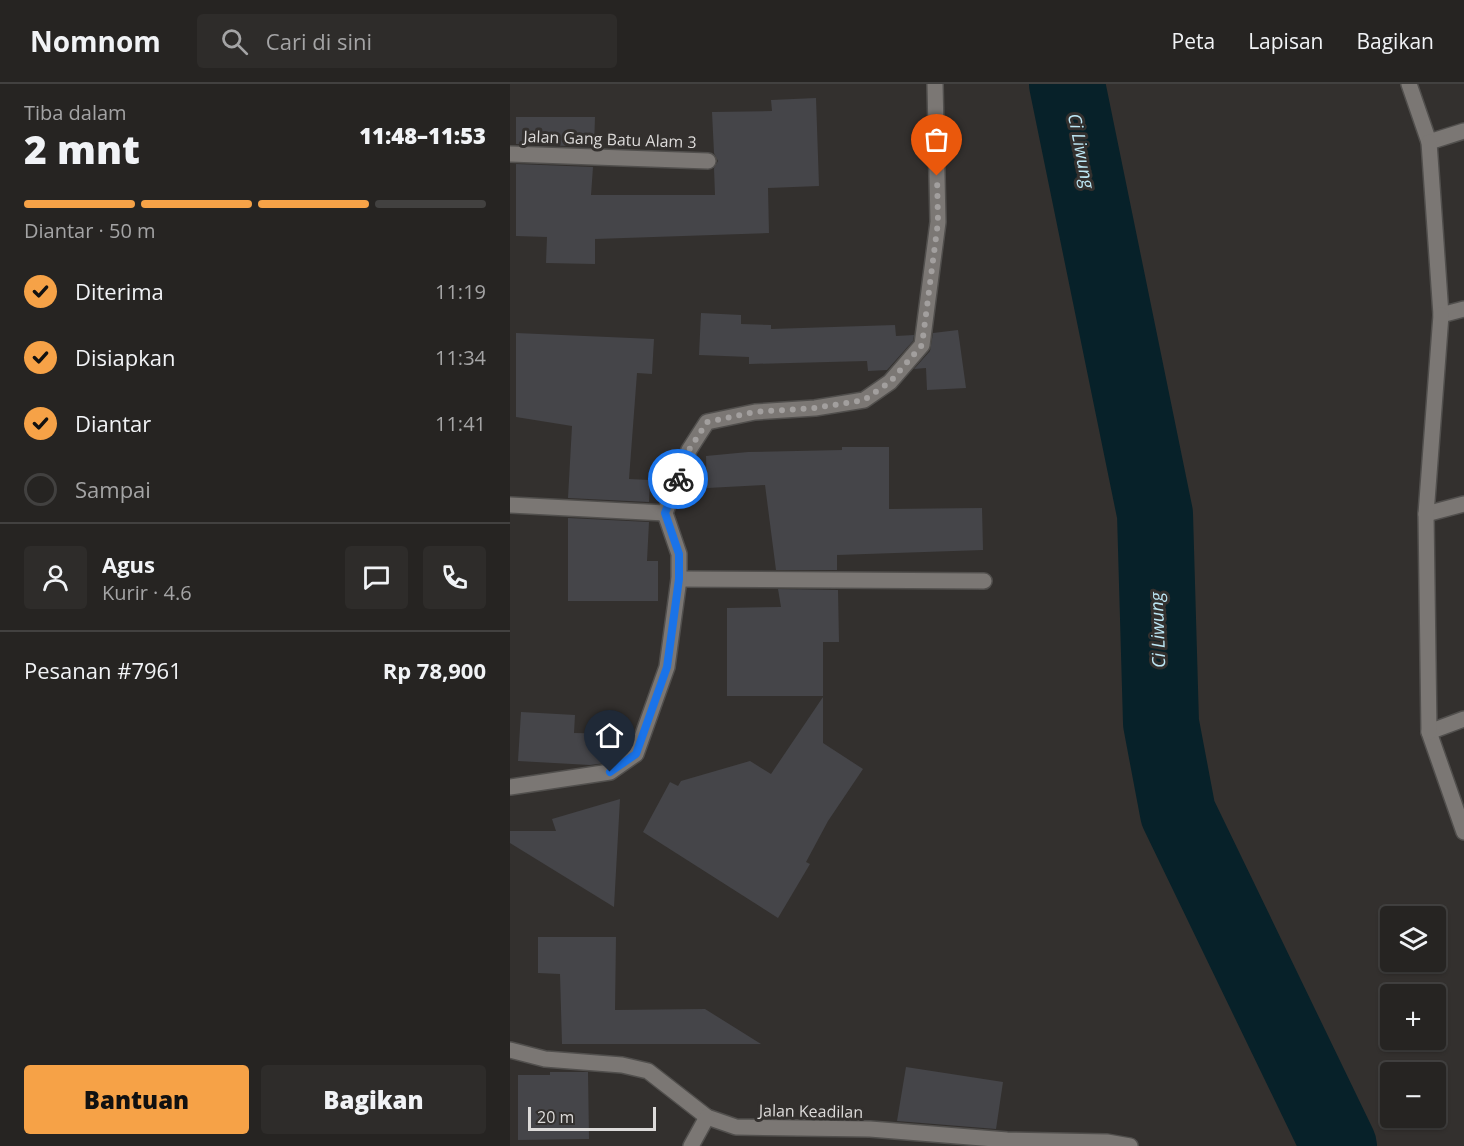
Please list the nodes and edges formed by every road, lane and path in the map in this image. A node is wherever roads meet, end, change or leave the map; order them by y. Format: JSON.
{"nodes":[{"id":1,"x":935,"y":84,"type":"edge"},
{"id":2,"x":1409,"y":84,"type":"edge"},
{"id":3,"x":1464,"y":131,"type":"edge"},
{"id":4,"x":1429,"y":142,"type":"junction"},
{"id":5,"x":510,"y":154,"type":"edge"},
{"id":6,"x":708,"y":161,"type":"dead end"},
{"id":7,"x":1464,"y":309,"type":"edge"},
{"id":8,"x":1441,"y":315,"type":"junction"},
{"id":9,"x":1464,"y":504,"type":"edge"},
{"id":10,"x":510,"y":505,"type":"edge"},
{"id":11,"x":665,"y":513,"type":"junction"},
{"id":12,"x":1426,"y":514,"type":"junction"},
{"id":13,"x":679,"y":579,"type":"junction"},
{"id":14,"x":984,"y":581,"type":"dead end"},
{"id":15,"x":1464,"y":719,"type":"edge"},
{"id":16,"x":1429,"y":732,"type":"junction"},
{"id":17,"x":510,"y":787,"type":"edge"},
{"id":18,"x":1464,"y":832,"type":"edge"},
{"id":19,"x":510,"y":1050,"type":"edge"},
{"id":20,"x":707,"y":1117,"type":"junction"},
{"id":21,"x":691,"y":1146,"type":"edge"},
{"id":22,"x":1130,"y":1146,"type":"edge"}],
"edges":[{"from":1,"to":11,"type":"street"},
{"from":2,"to":4,"type":"street"},
{"from":3,"to":4,"type":"street"},
{"from":4,"to":8,"type":"street"},
{"from":5,"to":6,"type":"street","name":"Jalan Gang Batu Alam 3"},
{"from":7,"to":8,"type":"street"},
{"from":8,"to":12,"type":"street"},
{"from":9,"to":12,"type":"street"},
{"from":10,"to":11,"type":"street"},
{"from":11,"to":13,"type":"street"},
{"from":12,"to":16,"type":"street"},
{"from":13,"to":14,"type":"street"},
{"from":13,"to":17,"type":"street"},
{"from":15,"to":16,"type":"street"},
{"from":16,"to":18,"type":"street"},
{"from":19,"to":20,"type":"street","name":"Jalan Keadilan"},
{"from":20,"to":21,"type":"street"},
{"from":20,"to":22,"type":"street","name":"Jalan Keadilan"}]}
